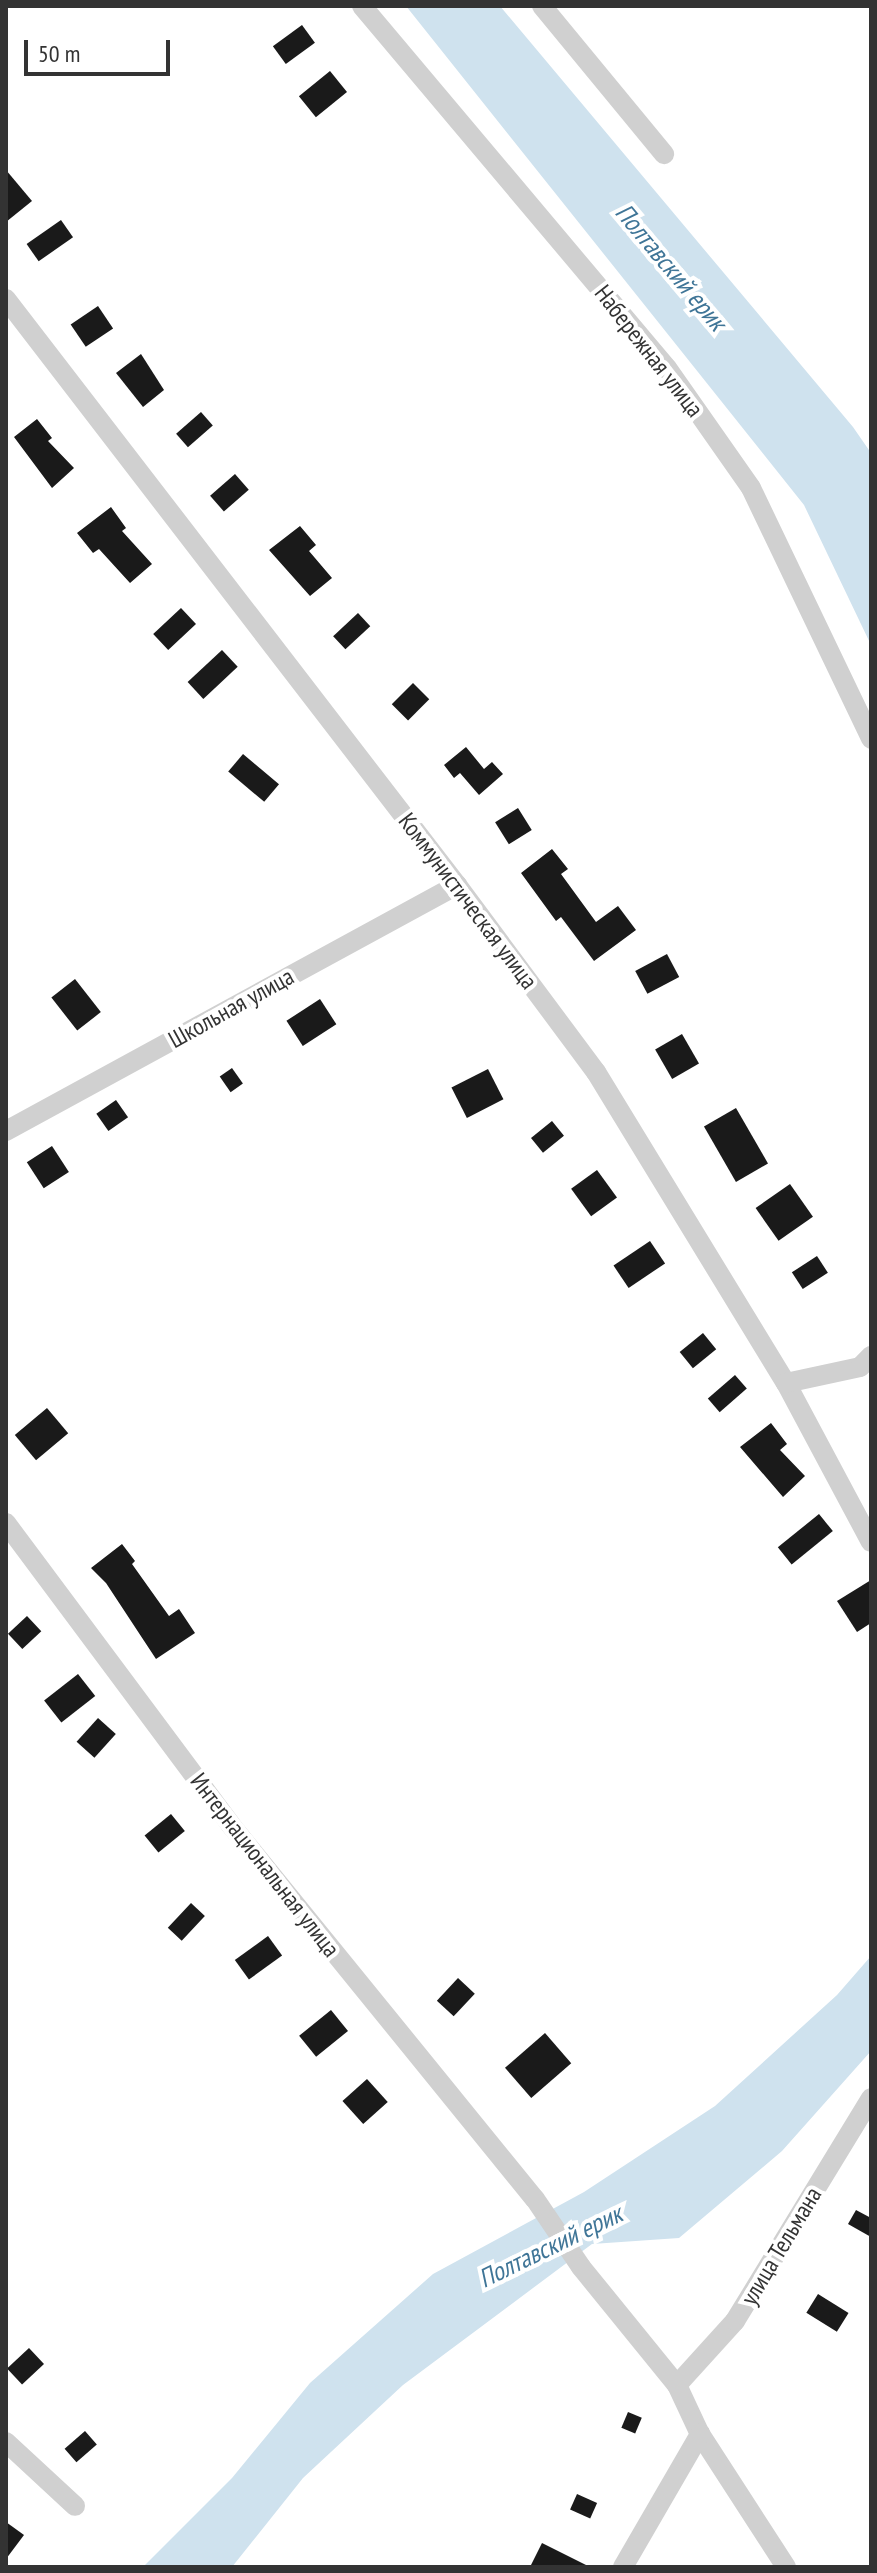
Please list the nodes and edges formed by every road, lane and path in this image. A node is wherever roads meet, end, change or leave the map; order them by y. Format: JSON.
{"nodes":[{"id":1,"x":362,"y":6,"type":"edge"},
{"id":2,"x":542,"y":6,"type":"edge"},
{"id":3,"x":664,"y":154,"type":"dead end"},
{"id":4,"x":6,"y":299,"type":"edge"},
{"id":5,"x":871,"y":739,"type":"edge"},
{"id":6,"x":457,"y":885,"type":"junction"},
{"id":7,"x":6,"y":1131,"type":"edge"},
{"id":8,"x":871,"y":1356,"type":"edge"},
{"id":9,"x":786,"y":1383,"type":"junction"},
{"id":10,"x":6,"y":1523,"type":"edge"},
{"id":11,"x":871,"y":1542,"type":"edge"},
{"id":12,"x":871,"y":2098,"type":"edge"},
{"id":13,"x":677,"y":2385,"type":"junction"},
{"id":14,"x":700,"y":2434,"type":"junction"},
{"id":15,"x":6,"y":2442,"type":"edge"},
{"id":16,"x":75,"y":2506,"type":"dead end"},
{"id":17,"x":623,"y":2567,"type":"edge"},
{"id":18,"x":786,"y":2567,"type":"edge"}],
"edges":[{"from":1,"to":5,"type":"street","name":"Набережная улица"},
{"from":2,"to":3,"type":"street"},
{"from":4,"to":6,"type":"street","name":"Коммунистическая улица"},
{"from":6,"to":7,"type":"street","name":"Школьная улица"},
{"from":6,"to":9,"type":"street","name":"Коммунистическая улица"},
{"from":8,"to":9,"type":"street"},
{"from":9,"to":11,"type":"street","name":"Коммунистическая улица"},
{"from":10,"to":13,"type":"street","name":"Интернациональная улица"},
{"from":12,"to":13,"type":"street","name":"улица Тельмана"},
{"from":13,"to":14,"type":"street","name":"Интернациональная улица"},
{"from":14,"to":17,"type":"street"},
{"from":14,"to":18,"type":"street","name":"Интернациональная улица"},
{"from":15,"to":16,"type":"street"}]}
